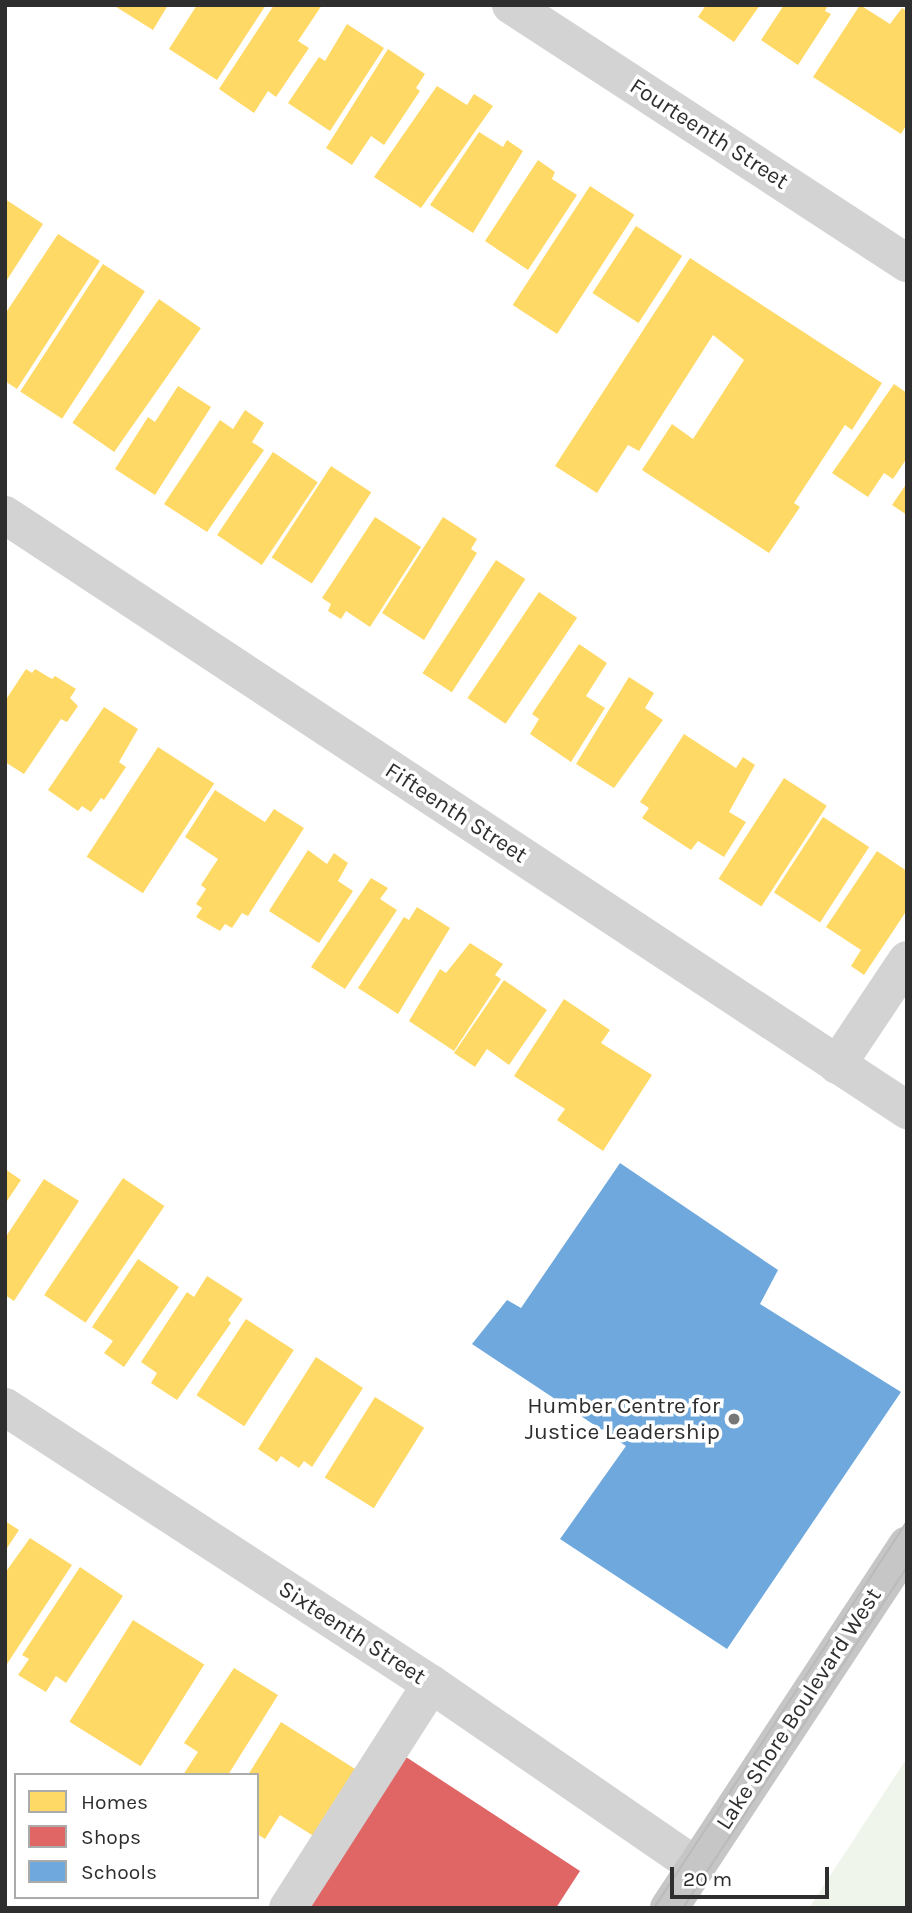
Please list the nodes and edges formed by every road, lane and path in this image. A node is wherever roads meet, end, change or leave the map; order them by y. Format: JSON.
{"nodes":[{"id":1,"x":511,"y":5,"type":"edge"},
{"id":2,"x":907,"y":263,"type":"edge"},
{"id":3,"x":5,"y":515,"type":"edge"},
{"id":4,"x":907,"y":960,"type":"edge"},
{"id":5,"x":837,"y":1065,"type":"junction"},
{"id":6,"x":907,"y":1110,"type":"edge"},
{"id":7,"x":5,"y":1407,"type":"edge"},
{"id":8,"x":907,"y":1545,"type":"edge"},
{"id":9,"x":431,"y":1684,"type":"junction"},
{"id":10,"x":696,"y":1866,"type":"junction"},
{"id":11,"x":288,"y":1908,"type":"edge"},
{"id":12,"x":668,"y":1908,"type":"edge"}],
"edges":[{"from":1,"to":2,"type":"street","name":"Fourteenth Street"},
{"from":3,"to":5,"type":"street","name":"Fifteenth Street"},
{"from":4,"to":5,"type":"street"},
{"from":5,"to":6,"type":"street","name":"Fifteenth Street"},
{"from":7,"to":9,"type":"street","name":"Sixteenth Street"},
{"from":8,"to":10,"type":"main road","name":"Lake Shore Boulevard West"},
{"from":9,"to":10,"type":"street","name":"Sixteenth Street"},
{"from":9,"to":11,"type":"street"},
{"from":10,"to":12,"type":"main road","name":"Lake Shore Boulevard West"}]}
